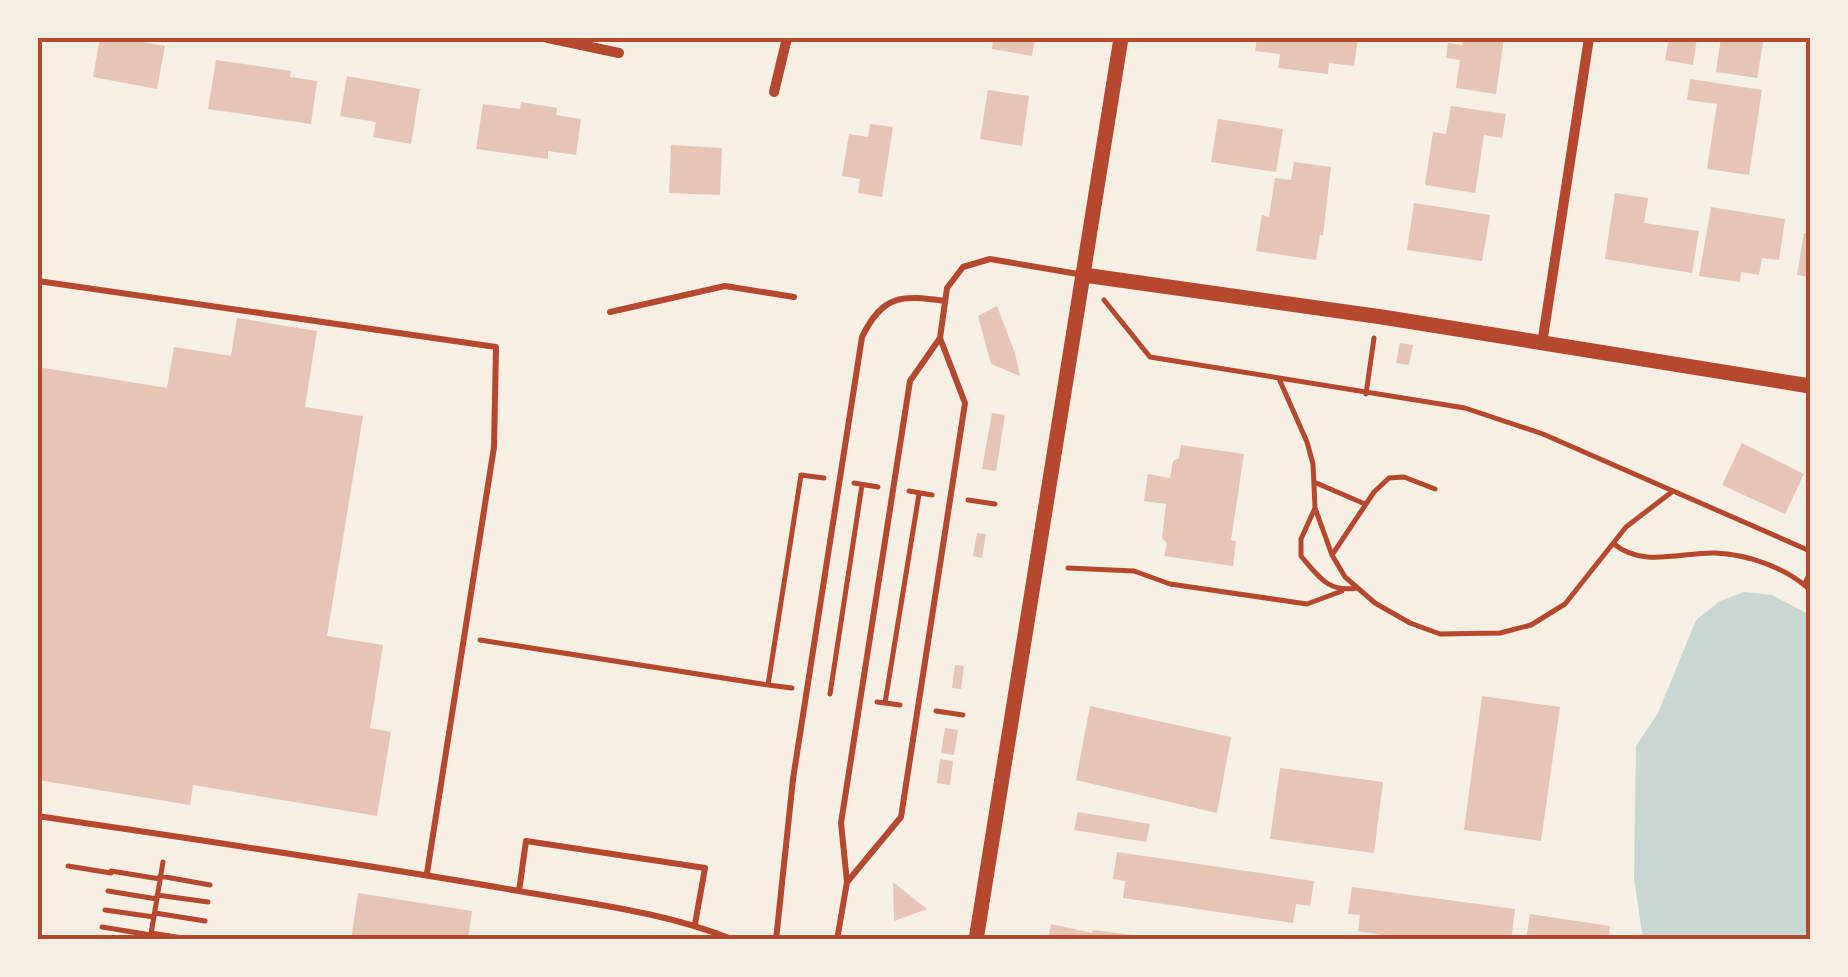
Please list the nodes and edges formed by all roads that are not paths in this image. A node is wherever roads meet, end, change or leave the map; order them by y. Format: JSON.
{"nodes":[{"id":1,"x":548,"y":38,"type":"edge"},
{"id":2,"x":788,"y":38,"type":"edge"},
{"id":3,"x":1122,"y":38,"type":"edge"},
{"id":4,"x":1590,"y":38,"type":"edge"},
{"id":5,"x":619,"y":53,"type":"dead end"},
{"id":6,"x":774,"y":92,"type":"dead end"},
{"id":7,"x":1084,"y":276,"type":"junction"},
{"id":8,"x":38,"y":281,"type":"edge"},
{"id":9,"x":794,"y":297,"type":"dead end"},
{"id":10,"x":945,"y":300,"type":"junction"},
{"id":11,"x":610,"y":312,"type":"dead end"},
{"id":12,"x":940,"y":338,"type":"junction"},
{"id":13,"x":1542,"y":344,"type":"junction"},
{"id":14,"x":1810,"y":386,"type":"edge"},
{"id":15,"x":38,"y":816,"type":"edge"},
{"id":16,"x":427,"y":873,"type":"junction"},
{"id":17,"x":847,"y":882,"type":"junction"},
{"id":18,"x":519,"y":891,"type":"junction"},
{"id":19,"x":695,"y":924,"type":"junction"},
{"id":20,"x":734,"y":940,"type":"edge"},
{"id":21,"x":776,"y":940,"type":"edge"},
{"id":22,"x":837,"y":940,"type":"edge"},
{"id":23,"x":976,"y":940,"type":"edge"}],
"edges":[{"from":1,"to":5,"type":"street"},
{"from":2,"to":6,"type":"street"},
{"from":3,"to":7,"type":"street"},
{"from":4,"to":13,"type":"street"},
{"from":7,"to":10,"type":"lane"},
{"from":7,"to":13,"type":"street"},
{"from":7,"to":23,"type":"street"},
{"from":8,"to":16,"type":"lane"},
{"from":9,"to":11,"type":"lane"},
{"from":10,"to":12,"type":"lane"},
{"from":10,"to":21,"type":"lane"},
{"from":12,"to":17,"type":"lane"},
{"from":12,"to":17,"type":"lane"},
{"from":13,"to":14,"type":"street"},
{"from":15,"to":16,"type":"lane"},
{"from":16,"to":18,"type":"lane"},
{"from":17,"to":22,"type":"lane"},
{"from":18,"to":19,"type":"lane"},
{"from":18,"to":19,"type":"lane"},
{"from":19,"to":20,"type":"lane"}]}
